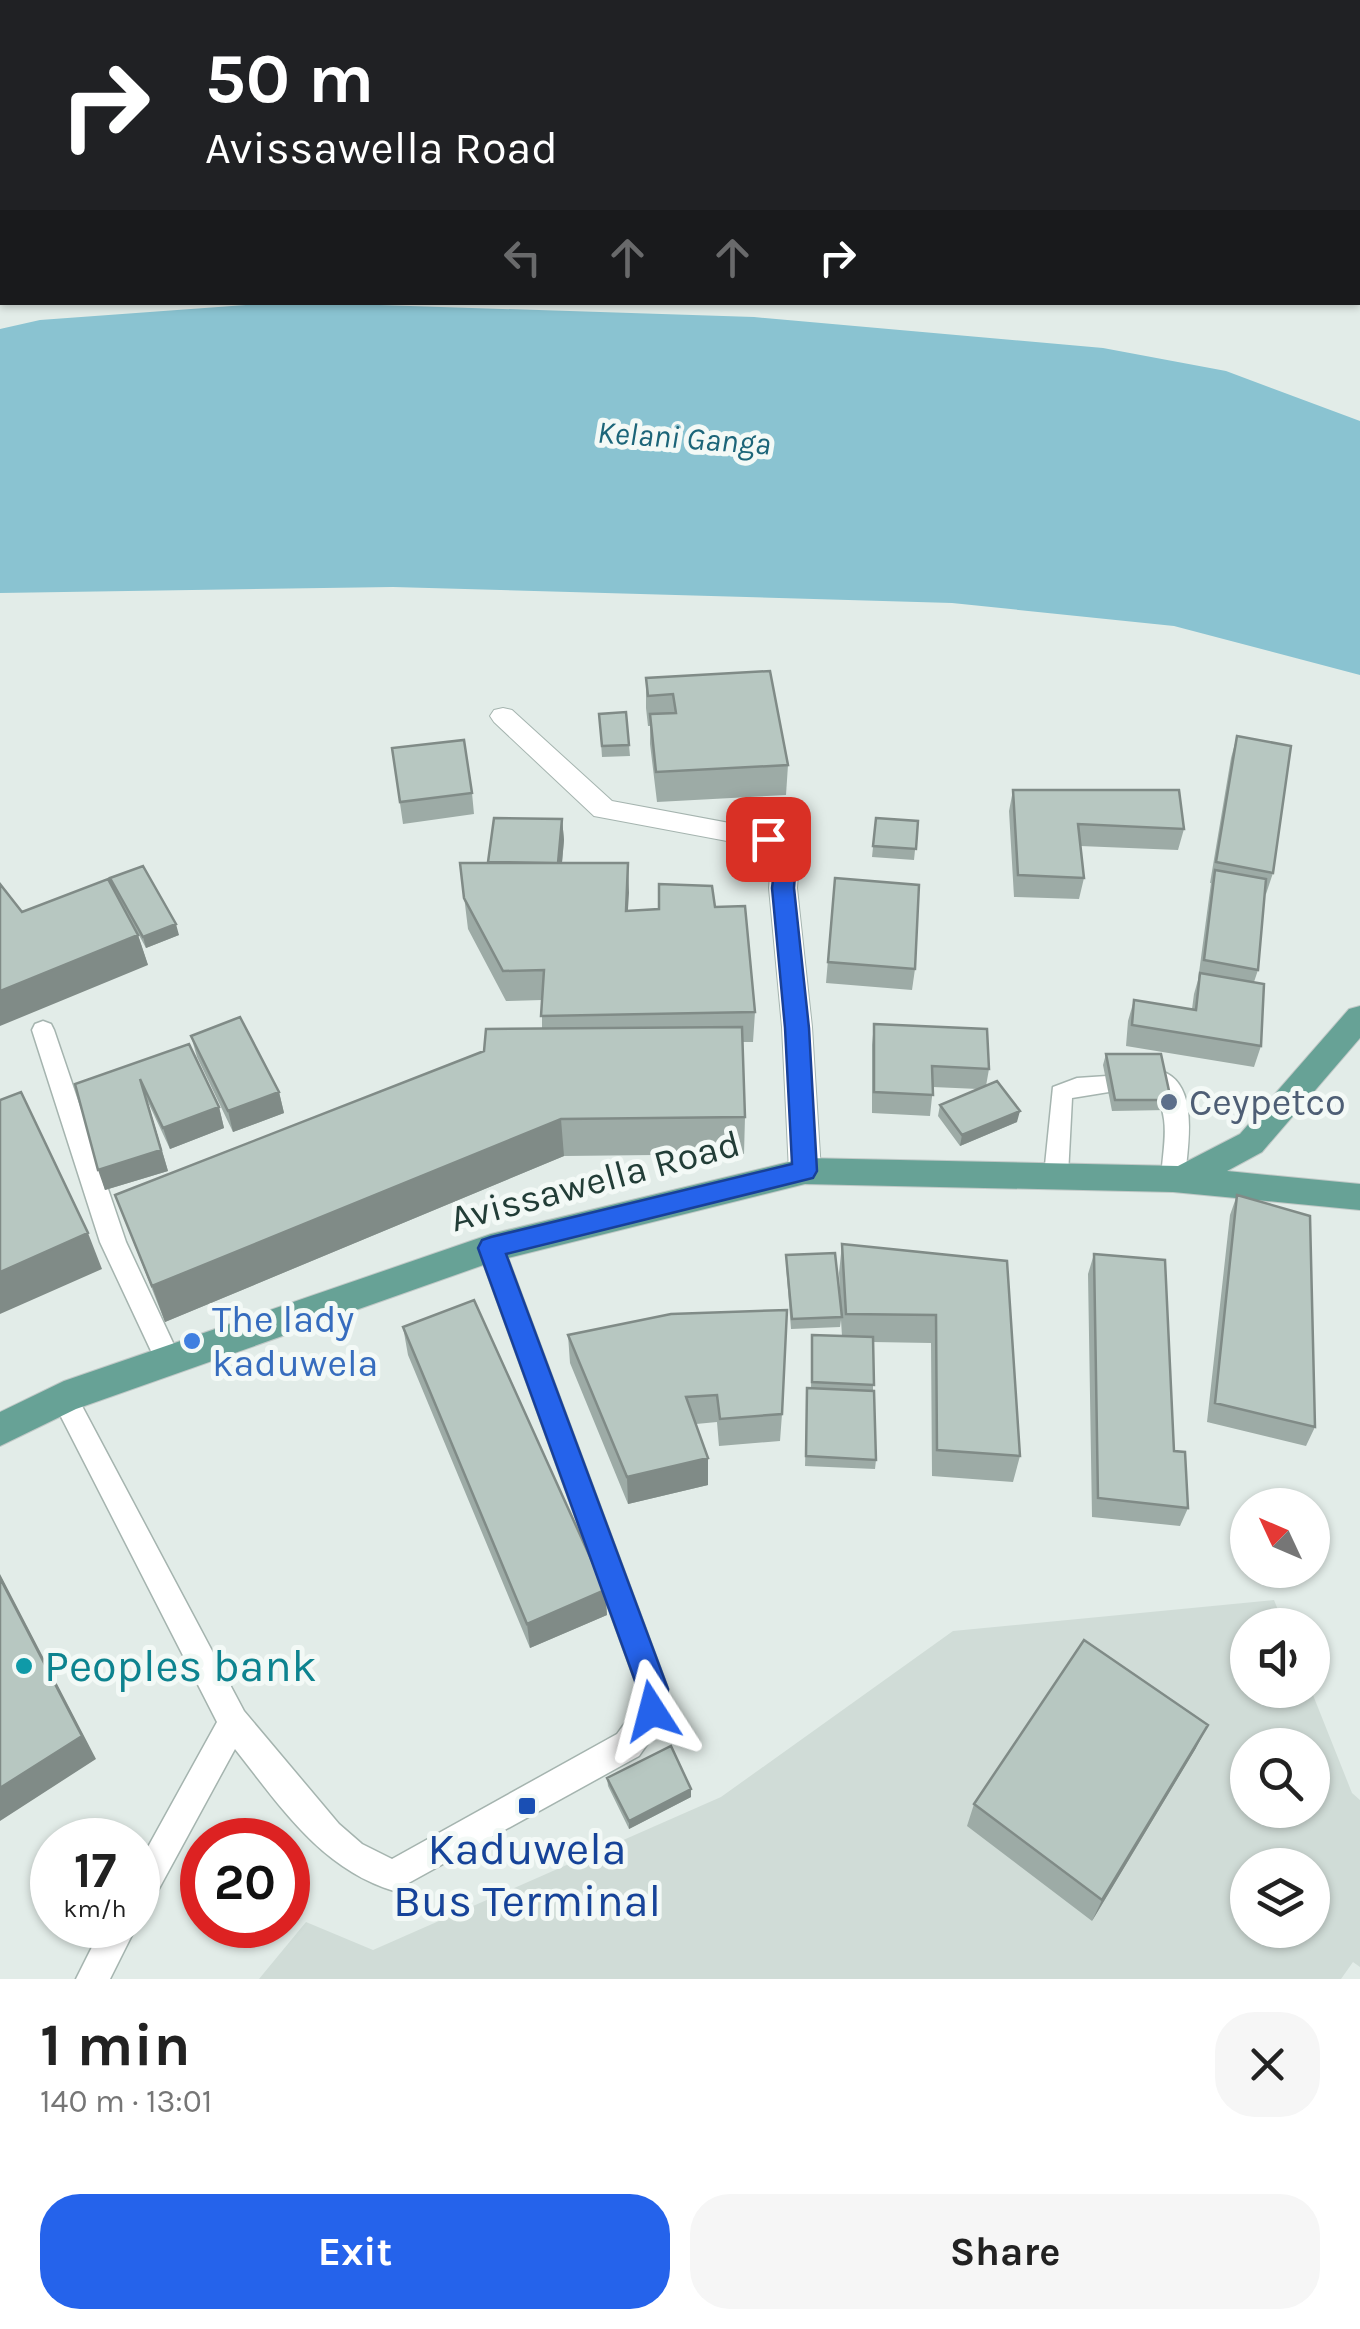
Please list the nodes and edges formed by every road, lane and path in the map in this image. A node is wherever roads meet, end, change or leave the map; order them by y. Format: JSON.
{"nodes":[{"id":1,"x":504,"y":716,"type":"dead end"},
{"id":2,"x":1360,"y":1016,"type":"edge"},
{"id":3,"x":44,"y":1030,"type":"dead end"},
{"id":4,"x":1161,"y":1080,"type":"edge"},
{"id":5,"x":1107,"y":1085,"type":"edge"},
{"id":6,"x":805,"y":1171,"type":"junction"},
{"id":7,"x":1056,"y":1175,"type":"junction"},
{"id":8,"x":1177,"y":1180,"type":"junction"},
{"id":9,"x":1360,"y":1197,"type":"edge"},
{"id":10,"x":491,"y":1248,"type":"junction"},
{"id":11,"x":168,"y":1360,"type":"junction"},
{"id":12,"x":64,"y":1397,"type":"junction"},
{"id":13,"x":0,"y":1430,"type":"edge"},
{"id":14,"x":233,"y":1722,"type":"junction"},
{"id":15,"x":160,"y":1856,"type":"edge"},
{"id":16,"x":109,"y":1948,"type":"edge"},
{"id":17,"x":92,"y":1979,"type":"edge"}],
"edges":[{"from":1,"to":6,"type":"street"},
{"from":2,"to":8,"type":"main road"},
{"from":3,"to":11,"type":"lane"},
{"from":4,"to":8,"type":"lane"},
{"from":5,"to":7,"type":"lane"},
{"from":6,"to":7,"type":"main road","name":"Avissawella Road"},
{"from":6,"to":10,"type":"main road","name":"Avissawella Road"},
{"from":7,"to":8,"type":"main road","name":"Avissawella Road"},
{"from":8,"to":9,"type":"main road","name":"Avissawella Road"},
{"from":10,"to":11,"type":"main road","name":"Avissawella Road"},
{"from":10,"to":14,"type":"lane"},
{"from":11,"to":12,"type":"main road","name":"Avissawella Road"},
{"from":12,"to":13,"type":"main road","name":"Avissawella Road"},
{"from":12,"to":14,"type":"lane"},
{"from":14,"to":15,"type":"lane"},
{"from":16,"to":17,"type":"lane"}]}
